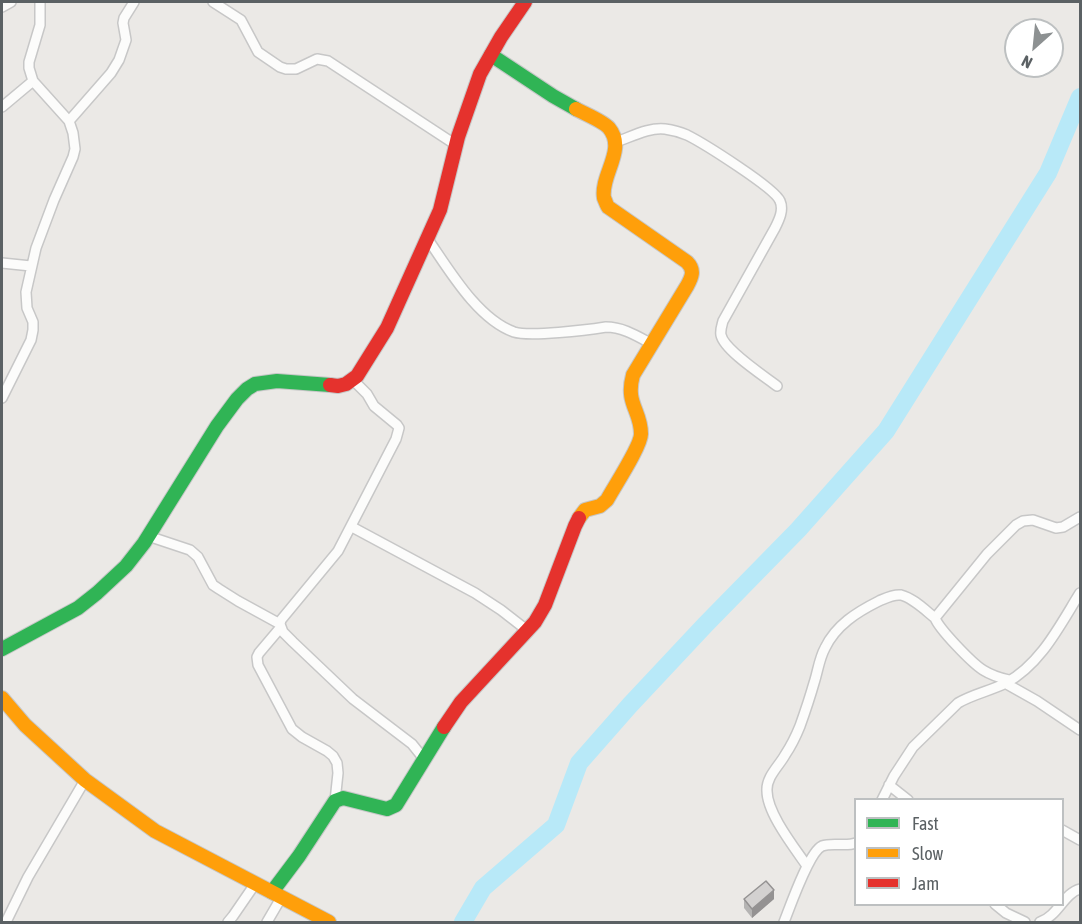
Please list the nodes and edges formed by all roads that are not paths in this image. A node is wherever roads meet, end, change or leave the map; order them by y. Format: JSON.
{"nodes":[{"id":1,"x":11,"y":2,"type":"edge"},
{"id":2,"x":40,"y":2,"type":"edge"},
{"id":3,"x":134,"y":2,"type":"edge"},
{"id":4,"x":213,"y":2,"type":"edge"},
{"id":5,"x":525,"y":2,"type":"edge"},
{"id":6,"x":2,"y":7,"type":"edge"},
{"id":7,"x":491,"y":55,"type":"junction"},
{"id":8,"x":33,"y":81,"type":"junction"},
{"id":9,"x":2,"y":107,"type":"edge"},
{"id":10,"x":69,"y":121,"type":"junction"},
{"id":11,"x":616,"y":142,"type":"junction"},
{"id":12,"x":456,"y":145,"type":"junction"},
{"id":13,"x":427,"y":238,"type":"junction"},
{"id":14,"x":2,"y":263,"type":"edge"},
{"id":15,"x":31,"y":266,"type":"junction"},
{"id":16,"x":652,"y":344,"type":"junction"},
{"id":17,"x":353,"y":380,"type":"junction"},
{"id":18,"x":777,"y":386,"type":"dead end"},
{"id":19,"x":2,"y":398,"type":"edge"},
{"id":20,"x":1080,"y":517,"type":"edge"},
{"id":21,"x":352,"y":527,"type":"junction"},
{"id":22,"x":148,"y":536,"type":"junction"},
{"id":23,"x":1080,"y":593,"type":"edge"},
{"id":24,"x":935,"y":618,"type":"junction"},
{"id":25,"x":280,"y":626,"type":"junction"},
{"id":26,"x":528,"y":631,"type":"junction"},
{"id":27,"x":2,"y":649,"type":"edge"},
{"id":28,"x":1007,"y":682,"type":"junction"},
{"id":29,"x":2,"y":701,"type":"edge"},
{"id":30,"x":1080,"y":730,"type":"edge"},
{"id":31,"x":423,"y":759,"type":"junction"},
{"id":32,"x":85,"y":780,"type":"junction"},
{"id":33,"x":889,"y":785,"type":"junction"},
{"id":34,"x":883,"y":798,"type":"edge"},
{"id":35,"x":905,"y":798,"type":"edge"},
{"id":36,"x":335,"y":801,"type":"junction"},
{"id":37,"x":1064,"y":831,"type":"edge"},
{"id":38,"x":1080,"y":840,"type":"edge"},
{"id":39,"x":854,"y":843,"type":"edge"},
{"id":40,"x":807,"y":866,"type":"junction"},
{"id":41,"x":255,"y":884,"type":"junction"},
{"id":42,"x":1080,"y":890,"type":"edge"},
{"id":43,"x":277,"y":895,"type":"junction"},
{"id":44,"x":1064,"y":903,"type":"edge"},
{"id":45,"x":997,"y":906,"type":"edge"},
{"id":46,"x":1062,"y":906,"type":"edge"},
{"id":47,"x":6,"y":922,"type":"edge"},
{"id":48,"x":228,"y":922,"type":"edge"},
{"id":49,"x":267,"y":922,"type":"edge"},
{"id":50,"x":329,"y":922,"type":"edge"},
{"id":51,"x":784,"y":922,"type":"edge"},
{"id":52,"x":1025,"y":922,"type":"edge"},
{"id":53,"x":1040,"y":922,"type":"edge"}],
"edges":[{"from":1,"to":6,"type":"street"},
{"from":2,"to":8,"type":"street"},
{"from":3,"to":10,"type":"street"},
{"from":4,"to":12,"type":"street"},
{"from":5,"to":7,"type":"street"},
{"from":7,"to":11,"type":"street"},
{"from":7,"to":12,"type":"street"},
{"from":8,"to":9,"type":"street"},
{"from":8,"to":10,"type":"street"},
{"from":10,"to":15,"type":"street"},
{"from":11,"to":16,"type":"street"},
{"from":11,"to":18,"type":"street"},
{"from":12,"to":13,"type":"street"},
{"from":13,"to":16,"type":"street"},
{"from":13,"to":17,"type":"street"},
{"from":14,"to":15,"type":"street"},
{"from":15,"to":19,"type":"street"},
{"from":16,"to":26,"type":"street"},
{"from":17,"to":21,"type":"street"},
{"from":17,"to":22,"type":"street"},
{"from":20,"to":24,"type":"street"},
{"from":21,"to":25,"type":"street"},
{"from":21,"to":26,"type":"street"},
{"from":22,"to":25,"type":"street"},
{"from":22,"to":27,"type":"street"},
{"from":23,"to":28,"type":"street"},
{"from":24,"to":28,"type":"street"},
{"from":24,"to":40,"type":"street"},
{"from":25,"to":31,"type":"street"},
{"from":25,"to":36,"type":"street"},
{"from":26,"to":31,"type":"street"},
{"from":28,"to":30,"type":"street"},
{"from":28,"to":33,"type":"street"},
{"from":29,"to":32,"type":"street"},
{"from":31,"to":36,"type":"street"},
{"from":32,"to":41,"type":"street"},
{"from":32,"to":47,"type":"street"},
{"from":33,"to":34,"type":"street"},
{"from":33,"to":35,"type":"street"},
{"from":36,"to":43,"type":"street"},
{"from":37,"to":38,"type":"street"},
{"from":39,"to":40,"type":"street"},
{"from":40,"to":51,"type":"street"},
{"from":41,"to":43,"type":"street"},
{"from":41,"to":48,"type":"street"},
{"from":42,"to":44,"type":"street"},
{"from":43,"to":49,"type":"street"},
{"from":43,"to":50,"type":"street"},
{"from":45,"to":52,"type":"street"},
{"from":46,"to":53,"type":"street"}]}
